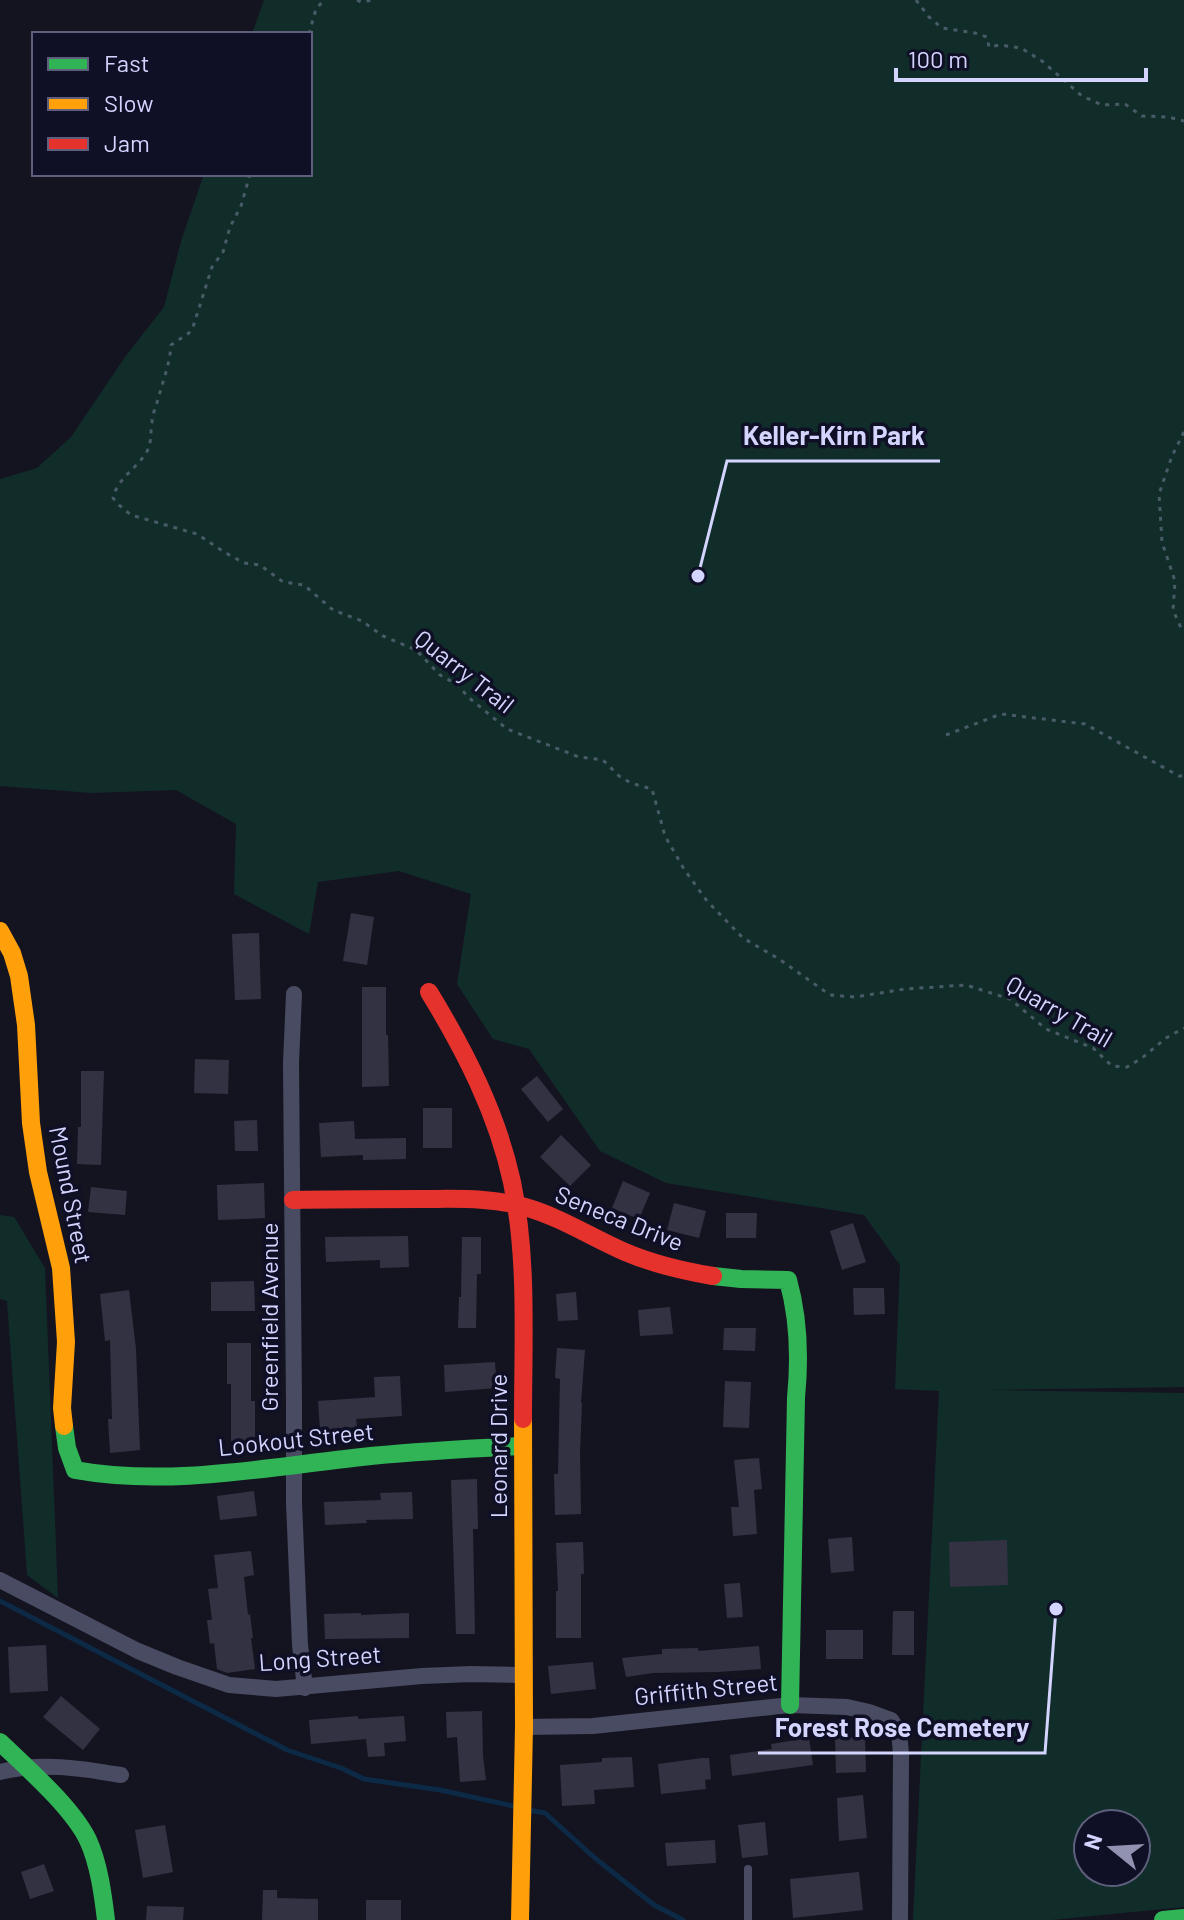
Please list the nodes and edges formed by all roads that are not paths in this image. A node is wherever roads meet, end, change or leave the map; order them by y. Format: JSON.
{"nodes":[{"id":1,"x":0,"y":931,"type":"edge"},
{"id":2,"x":429,"y":992,"type":"dead end"},
{"id":3,"x":294,"y":994,"type":"dead end"},
{"id":4,"x":293,"y":1200,"type":"junction"},
{"id":5,"x":516,"y":1204,"type":"junction"},
{"id":6,"x":522,"y":1446,"type":"junction"},
{"id":7,"x":294,"y":1465,"type":"junction"},
{"id":8,"x":75,"y":1470,"type":"joint"},
{"id":9,"x":0,"y":1580,"type":"edge"},
{"id":10,"x":523,"y":1675,"type":"junction"},
{"id":11,"x":305,"y":1688,"type":"junction"},
{"id":12,"x":790,"y":1705,"type":"junction"},
{"id":13,"x":524,"y":1727,"type":"junction"},
{"id":14,"x":0,"y":1742,"type":"edge"},
{"id":15,"x":25,"y":1767,"type":"junction"},
{"id":16,"x":0,"y":1772,"type":"edge"},
{"id":17,"x":121,"y":1775,"type":"dead end"},
{"id":18,"x":748,"y":1869,"type":"dead end"},
{"id":19,"x":1184,"y":1918,"type":"edge"},
{"id":20,"x":106,"y":1920,"type":"edge"},
{"id":21,"x":520,"y":1920,"type":"edge"},
{"id":22,"x":748,"y":1920,"type":"edge"},
{"id":23,"x":900,"y":1920,"type":"edge"},
{"id":24,"x":1163,"y":1920,"type":"edge"}],
"edges":[{"from":1,"to":8,"type":"street","name":"Mound Street"},
{"from":2,"to":5,"type":"street","name":"Leonard Drive"},
{"from":3,"to":4,"type":"street","name":"Greenfield Avenue"},
{"from":4,"to":5,"type":"street","name":"Seneca Drive"},
{"from":4,"to":7,"type":"street","name":"Greenfield Avenue"},
{"from":5,"to":6,"type":"street","name":"Leonard Drive"},
{"from":5,"to":12,"type":"street","name":"Seneca Drive"},
{"from":6,"to":7,"type":"street","name":"Lookout Street"},
{"from":6,"to":10,"type":"street","name":"Leonard Drive"},
{"from":7,"to":8,"type":"street","name":"Lookout Street"},
{"from":7,"to":11,"type":"street","name":"Greenfield Avenue"},
{"from":9,"to":11,"type":"street","name":"Long Street"},
{"from":10,"to":11,"type":"street","name":"Long Street"},
{"from":10,"to":13,"type":"street","name":"Leonard Drive"},
{"from":12,"to":13,"type":"street","name":"Griffith Street"},
{"from":12,"to":23,"type":"street","name":"Griffith Street"},
{"from":13,"to":21,"type":"street","name":"Leonard Drive"},
{"from":14,"to":15,"type":"street"},
{"from":15,"to":16,"type":"street"},
{"from":15,"to":17,"type":"street"},
{"from":15,"to":20,"type":"street"},
{"from":18,"to":22,"type":"lane"},
{"from":19,"to":24,"type":"street"}]}
